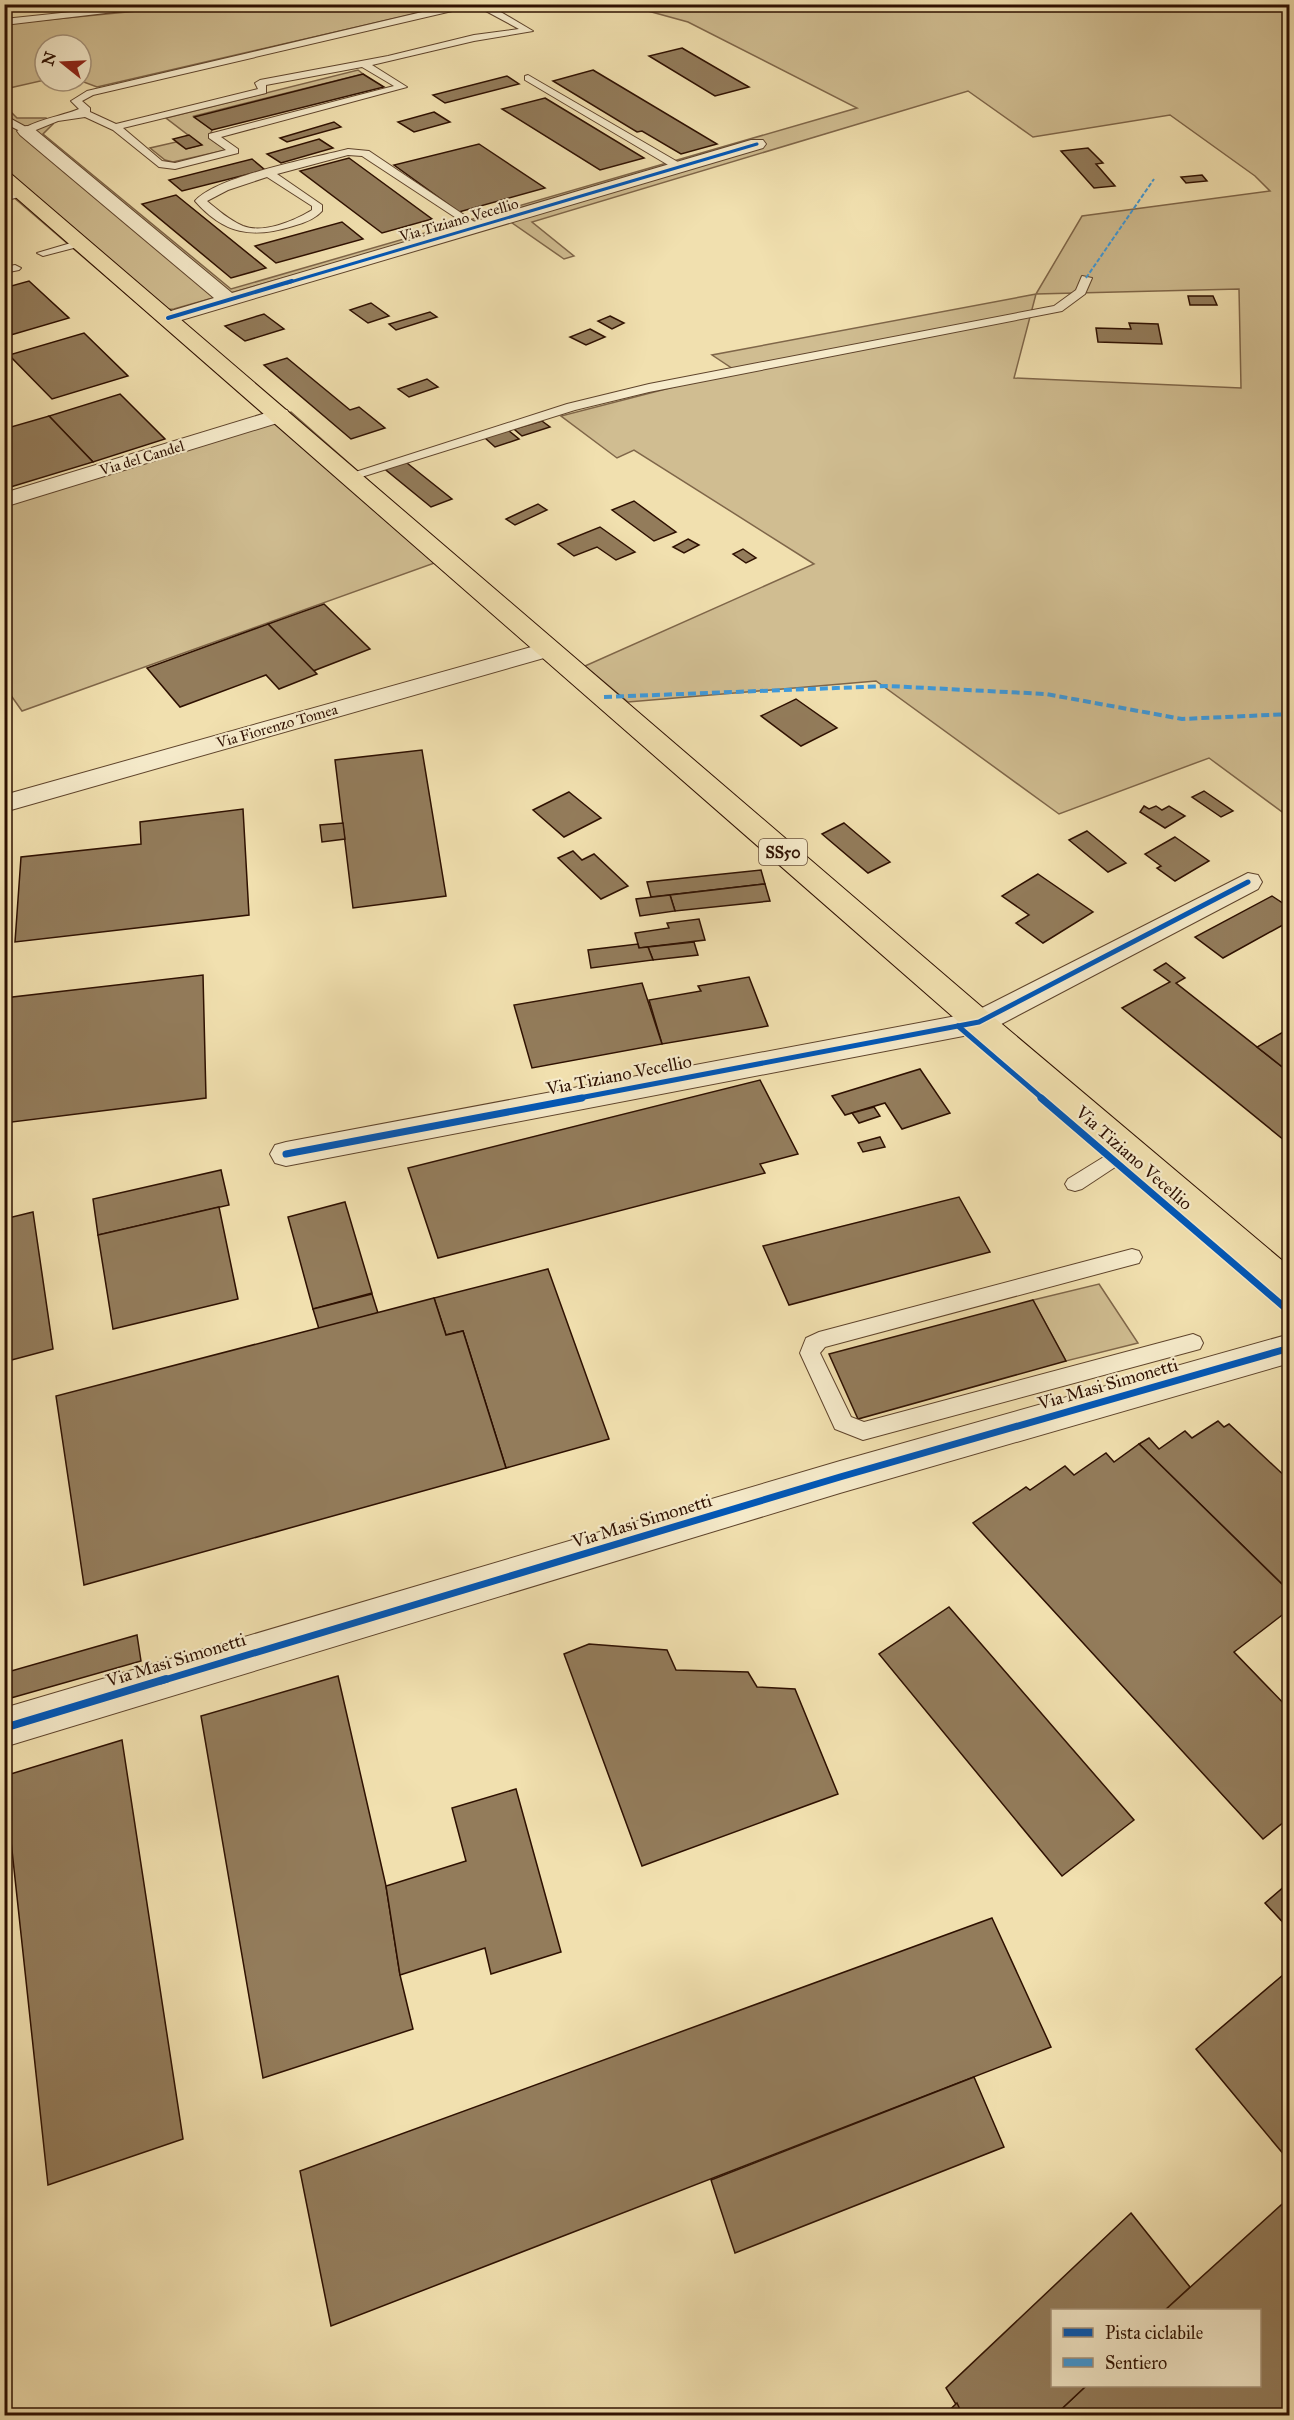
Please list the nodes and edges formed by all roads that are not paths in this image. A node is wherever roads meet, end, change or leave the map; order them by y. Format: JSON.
{"nodes":[{"id":1,"x":178,"y":4,"type":"edge"},
{"id":2,"x":4,"y":22,"type":"edge"},
{"id":3,"x":364,"y":64,"type":"junction"},
{"id":4,"x":528,"y":78,"type":"dead end"},
{"id":5,"x":79,"y":113,"type":"junction"},
{"id":6,"x":4,"y":118,"type":"edge"},
{"id":7,"x":116,"y":127,"type":"junction"},
{"id":8,"x":26,"y":131,"type":"junction"},
{"id":9,"x":757,"y":144,"type":"dead end"},
{"id":10,"x":679,"y":167,"type":"junction"},
{"id":11,"x":269,"y":174,"type":"junction"},
{"id":12,"x":4,"y":177,"type":"edge"},
{"id":13,"x":13,"y":195,"type":"edge"},
{"id":14,"x":477,"y":227,"type":"junction"},
{"id":15,"x":81,"y":243,"type":"junction"},
{"id":16,"x":43,"y":253,"type":"dead end"},
{"id":17,"x":1086,"y":278,"type":"dead end"},
{"id":18,"x":228,"y":300,"type":"junction"},
{"id":19,"x":168,"y":318,"type":"junction"},
{"id":20,"x":279,"y":415,"type":"junction"},
{"id":21,"x":350,"y":476,"type":"junction"},
{"id":22,"x":4,"y":500,"type":"edge"},
{"id":23,"x":549,"y":649,"type":"junction"},
{"id":24,"x":4,"y":804,"type":"edge"},
{"id":25,"x":1248,"y":882,"type":"dead end"},
{"id":26,"x":979,"y":1022,"type":"junction"},
{"id":27,"x":1128,"y":1149,"type":"junction"},
{"id":28,"x":286,"y":1154,"type":"dead end"},
{"id":29,"x":1075,"y":1184,"type":"dead end"},
{"id":30,"x":1132,"y":1257,"type":"dead end"},
{"id":31,"x":1290,"y":1287,"type":"edge"},
{"id":32,"x":1193,"y":1343,"type":"dead end"},
{"id":33,"x":1290,"y":1348,"type":"edge"},
{"id":34,"x":4,"y":1728,"type":"edge"}],
"edges":[{"from":1,"to":2,"type":"lane"},
{"from":3,"to":5,"type":"lane"},
{"from":3,"to":7,"type":"lane"},
{"from":3,"to":7,"type":"lane"},
{"from":4,"to":10,"type":"lane"},
{"from":5,"to":7,"type":"lane"},
{"from":5,"to":8,"type":"lane"},
{"from":6,"to":8,"type":"lane"},
{"from":8,"to":18,"type":"street"},
{"from":9,"to":10,"type":"street","name":"Via Tiziano Vecellio"},
{"from":10,"to":14,"type":"street","name":"Via Tiziano Vecellio"},
{"from":11,"to":11,"type":"lane"},
{"from":11,"to":14,"type":"lane"},
{"from":12,"to":13,"type":"main road","name":"Via Tiziano Vecellio"},
{"from":13,"to":15,"type":"main road","name":"Via Tiziano Vecellio"},
{"from":14,"to":18,"type":"street","name":"Via Tiziano Vecellio"},
{"from":15,"to":16,"type":"lane"},
{"from":15,"to":19,"type":"main road","name":"Via Tiziano Vecellio"},
{"from":17,"to":21,"type":"lane"},
{"from":18,"to":19,"type":"street","name":"Via Tiziano Vecellio"},
{"from":19,"to":20,"type":"main road","name":"Via Tiziano Vecellio"},
{"from":20,"to":21,"type":"main road","name":"Via Tiziano Vecellio","number":"SS50"},
{"from":20,"to":22,"type":"street","name":"Via del Candel"},
{"from":21,"to":23,"type":"main road","name":"Via Tiziano Vecellio","number":"SS50"},
{"from":23,"to":24,"type":"street","name":"Via Fiorenzo Tomea"},
{"from":23,"to":26,"type":"main road","name":"Via Tiziano Vecellio","number":"SS50"},
{"from":25,"to":26,"type":"street"},
{"from":26,"to":27,"type":"main road","name":"Via Tiziano Vecellio","number":"SS50"},
{"from":26,"to":28,"type":"street","name":"Via Tiziano Vecellio"},
{"from":27,"to":29,"type":"lane"},
{"from":27,"to":31,"type":"main road","name":"Via Tiziano Vecellio","number":"SS50"},
{"from":30,"to":32,"type":"lane"},
{"from":33,"to":34,"type":"street","name":"Via Masi Simonetti"}]}
